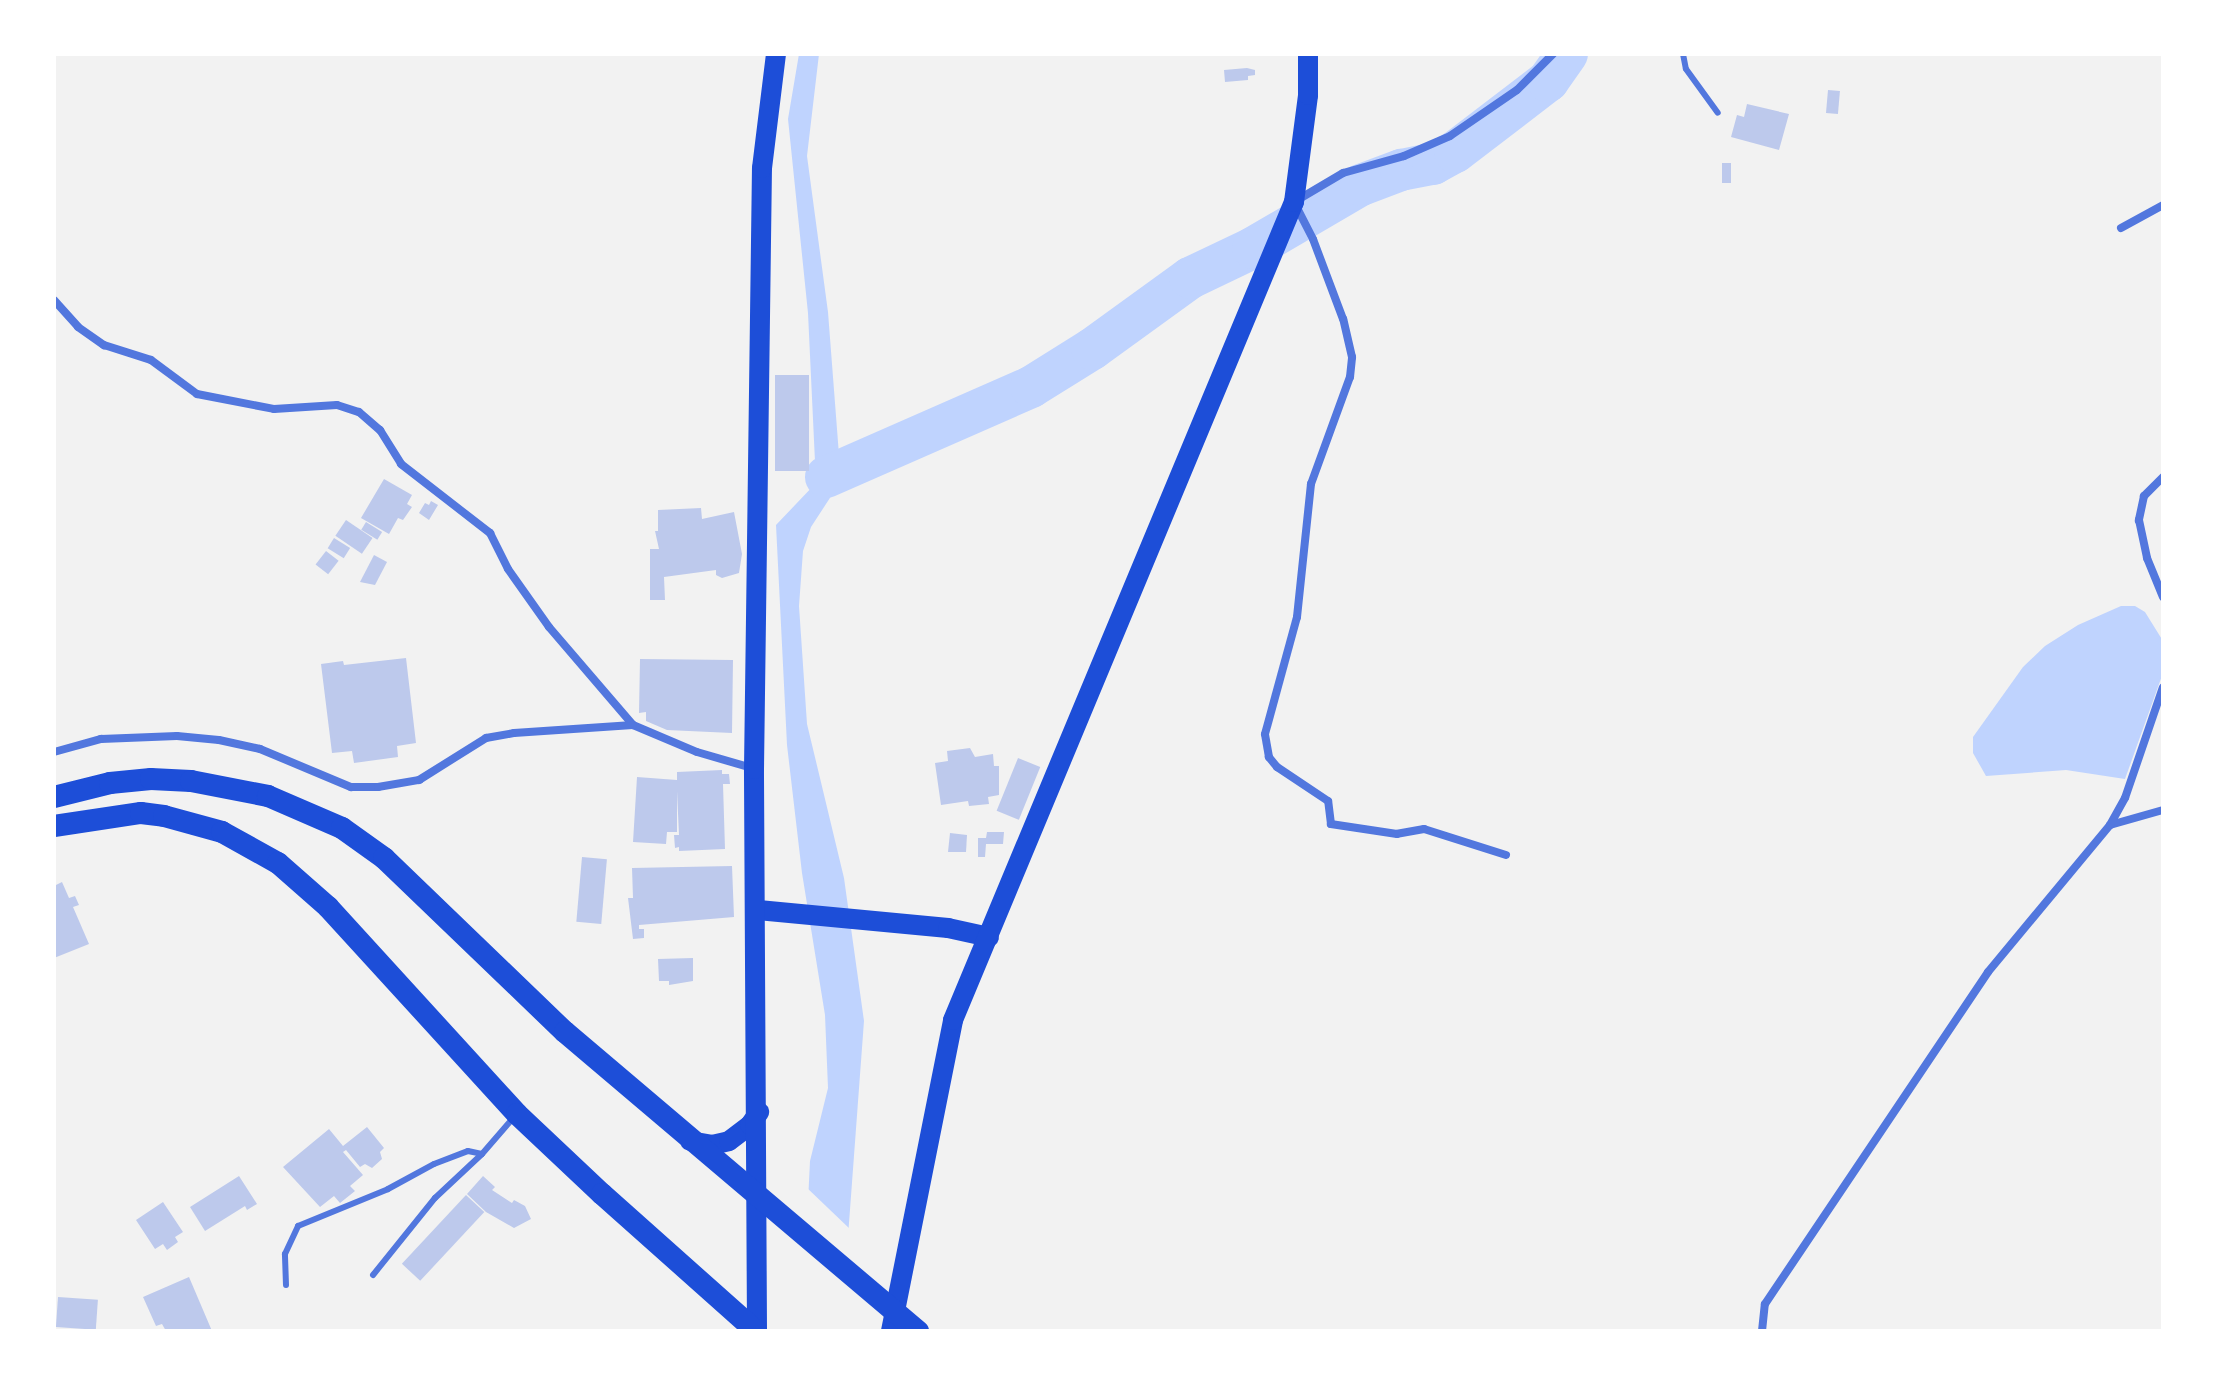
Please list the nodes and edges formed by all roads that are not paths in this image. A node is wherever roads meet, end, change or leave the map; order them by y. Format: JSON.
{"nodes":[{"id":1,"x":776,"y":54,"type":"edge"},
{"id":2,"x":1308,"y":54,"type":"edge"},
{"id":3,"x":1553,"y":54,"type":"edge"},
{"id":4,"x":1683,"y":54,"type":"edge"},
{"id":5,"x":1718,"y":113,"type":"dead end"},
{"id":6,"x":1294,"y":202,"type":"junction"},
{"id":7,"x":2163,"y":205,"type":"edge"},
{"id":8,"x":2121,"y":228,"type":"dead end"},
{"id":9,"x":54,"y":300,"type":"edge"},
{"id":10,"x":2163,"y":477,"type":"edge"},
{"id":11,"x":2163,"y":597,"type":"edge"},
{"id":12,"x":2163,"y":687,"type":"edge"},
{"id":13,"x":633,"y":725,"type":"junction"},
{"id":14,"x":54,"y":752,"type":"edge"},
{"id":15,"x":754,"y":769,"type":"junction"},
{"id":16,"x":54,"y":797,"type":"edge"},
{"id":17,"x":2163,"y":810,"type":"edge"},
{"id":18,"x":2110,"y":825,"type":"junction"},
{"id":19,"x":54,"y":826,"type":"edge"},
{"id":20,"x":1506,"y":855,"type":"dead end"},
{"id":21,"x":758,"y":910,"type":"junction"},
{"id":22,"x":989,"y":937,"type":"junction"},
{"id":23,"x":759,"y":1112,"type":"junction"},
{"id":24,"x":517,"y":1114,"type":"junction"},
{"id":25,"x":690,"y":1141,"type":"junction"},
{"id":26,"x":482,"y":1154,"type":"junction"},
{"id":27,"x":759,"y":1197,"type":"junction"},
{"id":28,"x":373,"y":1275,"type":"dead end"},
{"id":29,"x":286,"y":1285,"type":"dead end"},
{"id":30,"x":893,"y":1320,"type":"edge"},
{"id":31,"x":757,"y":1331,"type":"edge"},
{"id":32,"x":918,"y":1331,"type":"edge"},
{"id":33,"x":1762,"y":1331,"type":"edge"}],
"edges":[{"from":1,"to":15,"type":"main road"},
{"from":2,"to":6,"type":"main road"},
{"from":3,"to":6,"type":"street"},
{"from":4,"to":5,"type":"lane"},
{"from":6,"to":20,"type":"street"},
{"from":6,"to":22,"type":"main road"},
{"from":7,"to":8,"type":"street"},
{"from":9,"to":13,"type":"street"},
{"from":10,"to":11,"type":"street"},
{"from":12,"to":18,"type":"street"},
{"from":13,"to":14,"type":"street"},
{"from":13,"to":15,"type":"street"},
{"from":15,"to":21,"type":"main road"},
{"from":16,"to":25,"type":"highway"},
{"from":17,"to":18,"type":"street"},
{"from":18,"to":33,"type":"street"},
{"from":19,"to":24,"type":"highway"},
{"from":21,"to":22,"type":"main road"},
{"from":21,"to":23,"type":"main road"},
{"from":22,"to":30,"type":"main road"},
{"from":23,"to":25,"type":"main road"},
{"from":23,"to":27,"type":"main road"},
{"from":24,"to":26,"type":"lane"},
{"from":24,"to":31,"type":"highway"},
{"from":25,"to":27,"type":"highway"},
{"from":26,"to":28,"type":"lane"},
{"from":26,"to":29,"type":"lane"},
{"from":27,"to":30,"type":"highway"},
{"from":27,"to":31,"type":"main road"},
{"from":30,"to":32,"type":"highway"}]}
